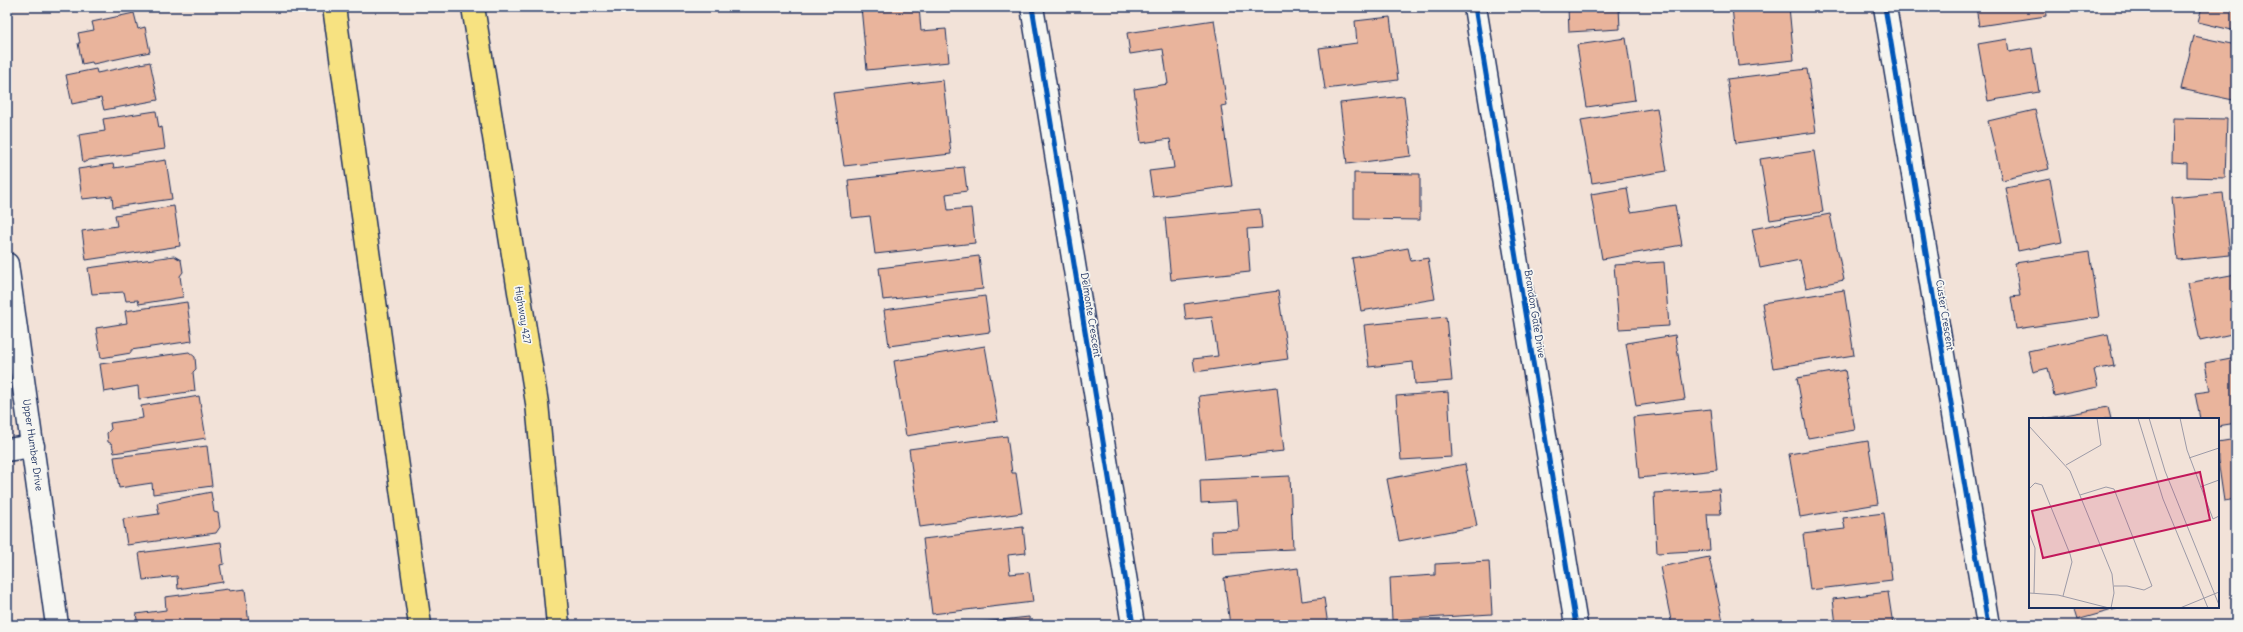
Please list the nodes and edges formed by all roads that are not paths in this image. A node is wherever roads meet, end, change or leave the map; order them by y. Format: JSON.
{"nodes":[{"id":1,"x":334,"y":7,"type":"edge"},
{"id":2,"x":473,"y":7,"type":"edge"},
{"id":3,"x":1032,"y":7,"type":"edge"},
{"id":4,"x":1475,"y":7,"type":"edge"},
{"id":5,"x":1885,"y":7,"type":"edge"},
{"id":6,"x":7,"y":264,"type":"edge"},
{"id":7,"x":33,"y":446,"type":"junction"},
{"id":8,"x":7,"y":450,"type":"edge"},
{"id":9,"x":56,"y":625,"type":"edge"},
{"id":10,"x":420,"y":625,"type":"edge"},
{"id":11,"x":558,"y":625,"type":"edge"},
{"id":12,"x":1133,"y":625,"type":"edge"},
{"id":13,"x":1576,"y":625,"type":"edge"},
{"id":14,"x":1988,"y":625,"type":"edge"}],
"edges":[{"from":1,"to":10,"type":"highway"},
{"from":2,"to":11,"type":"highway","name":"Highway 427"},
{"from":3,"to":12,"type":"street","name":"Delmonte Crescent"},
{"from":4,"to":13,"type":"street","name":"Brandon Gate Drive"},
{"from":5,"to":14,"type":"street","name":"Custer Crescent"},
{"from":6,"to":7,"type":"street","name":"Upper Humber Drive"},
{"from":7,"to":8,"type":"street"},
{"from":7,"to":9,"type":"street","name":"Upper Humber Drive"}]}
